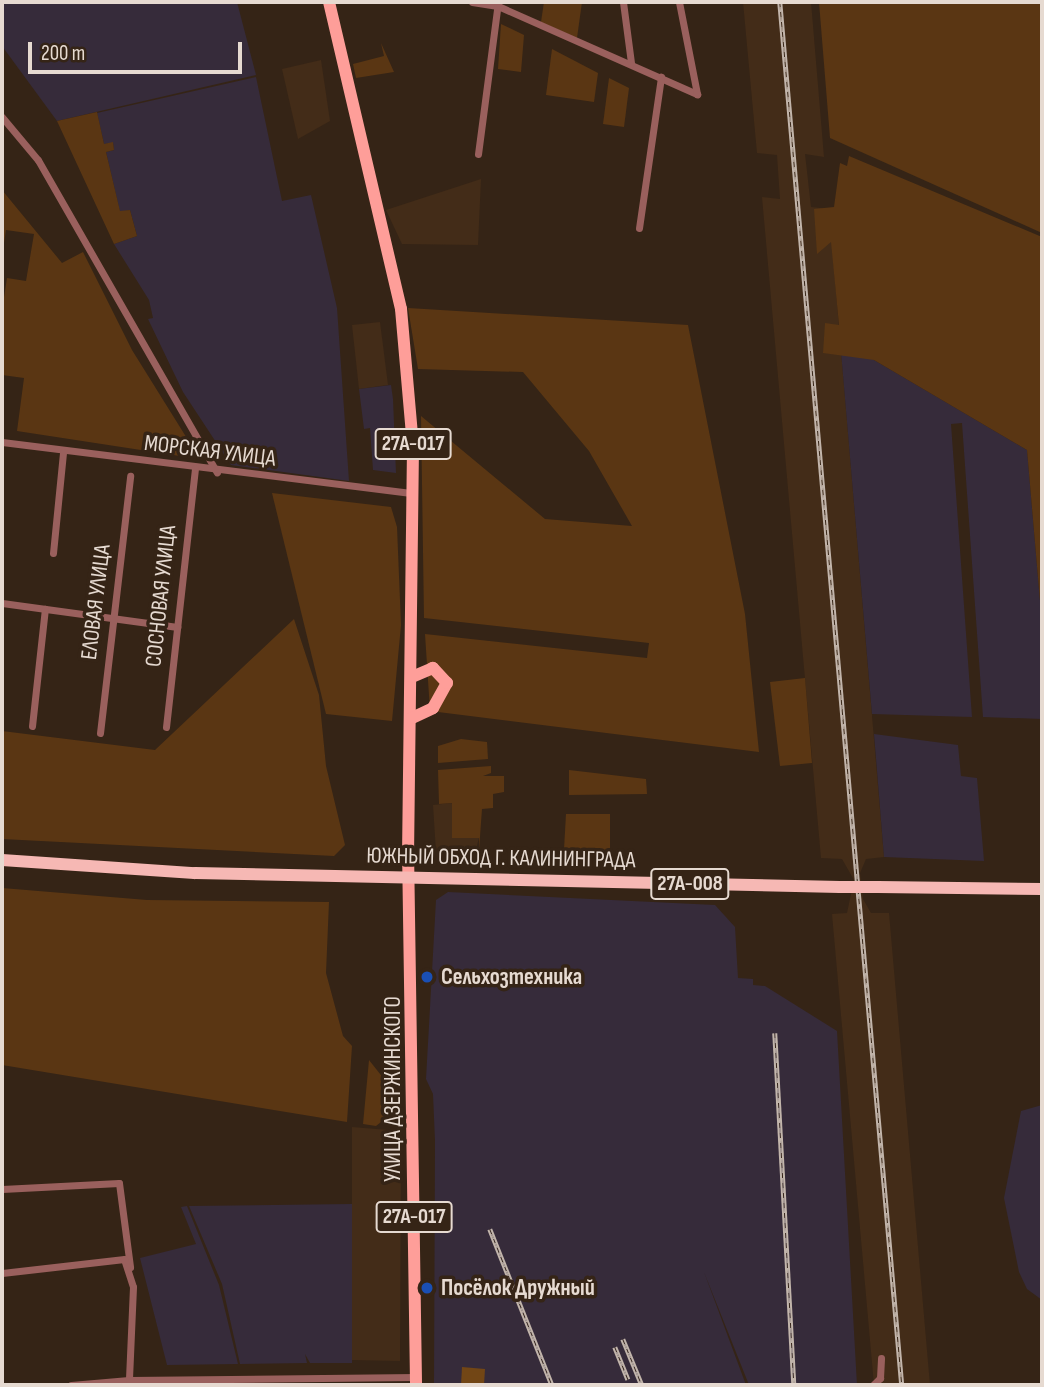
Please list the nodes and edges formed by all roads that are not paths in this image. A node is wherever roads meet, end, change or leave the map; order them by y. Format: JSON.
{"nodes":[{"id":1,"x":329,"y":2,"type":"edge"},
{"id":2,"x":472,"y":2,"type":"edge"},
{"id":3,"x":623,"y":2,"type":"edge"},
{"id":4,"x":679,"y":2,"type":"edge"},
{"id":5,"x":498,"y":4,"type":"edge"},
{"id":6,"x":631,"y":64,"type":"junction"},
{"id":7,"x":661,"y":78,"type":"junction"},
{"id":8,"x":2,"y":117,"type":"edge"},
{"id":9,"x":478,"y":154,"type":"dead end"},
{"id":10,"x":639,"y":228,"type":"dead end"},
{"id":11,"x":2,"y":442,"type":"edge"},
{"id":12,"x":63,"y":452,"type":"junction"},
{"id":13,"x":195,"y":469,"type":"junction"},
{"id":14,"x":217,"y":472,"type":"junction"},
{"id":15,"x":130,"y":476,"type":"dead end"},
{"id":16,"x":413,"y":493,"type":"junction"},
{"id":17,"x":53,"y":554,"type":"dead end"},
{"id":18,"x":2,"y":603,"type":"edge"},
{"id":19,"x":45,"y":609,"type":"junction"},
{"id":20,"x":113,"y":618,"type":"junction"},
{"id":21,"x":177,"y":627,"type":"junction"},
{"id":22,"x":412,"y":677,"type":"junction"},
{"id":23,"x":412,"y":718,"type":"junction"},
{"id":24,"x":32,"y":726,"type":"dead end"},
{"id":25,"x":166,"y":727,"type":"dead end"},
{"id":26,"x":100,"y":733,"type":"dead end"},
{"id":27,"x":2,"y":860,"type":"edge"},
{"id":28,"x":409,"y":877,"type":"junction"},
{"id":29,"x":1042,"y":889,"type":"edge"},
{"id":30,"x":2,"y":1189,"type":"edge"},
{"id":31,"x":130,"y":1267,"type":"junction"},
{"id":32,"x":2,"y":1273,"type":"edge"},
{"id":33,"x":881,"y":1358,"type":"dead end"},
{"id":34,"x":129,"y":1380,"type":"junction"},
{"id":35,"x":416,"y":1381,"type":"edge"},
{"id":36,"x":71,"y":1385,"type":"edge"},
{"id":37,"x":873,"y":1385,"type":"edge"}],
"edges":[{"from":1,"to":16,"type":"main road","number":"27А-017"},
{"from":2,"to":5,"type":"street"},
{"from":3,"to":6,"type":"street"},
{"from":4,"to":7,"type":"street"},
{"from":5,"to":6,"type":"street"},
{"from":5,"to":9,"type":"street"},
{"from":6,"to":7,"type":"street"},
{"from":7,"to":10,"type":"street"},
{"from":8,"to":14,"type":"street"},
{"from":11,"to":12,"type":"street","name":"МОРСКАЯ УЛИЦА"},
{"from":12,"to":13,"type":"street","name":"МОРСКАЯ УЛИЦА"},
{"from":12,"to":17,"type":"street"},
{"from":13,"to":14,"type":"street","name":"МОРСКАЯ УЛИЦА"},
{"from":13,"to":21,"type":"street","name":"СОСНОВАЯ УЛИЦА"},
{"from":14,"to":16,"type":"street","name":"МОРСКАЯ УЛИЦА"},
{"from":15,"to":20,"type":"street","name":"ЕЛОВАЯ УЛИЦА"},
{"from":16,"to":22,"type":"main road","number":"27А-017"},
{"from":18,"to":19,"type":"street"},
{"from":19,"to":20,"type":"street"},
{"from":19,"to":24,"type":"street"},
{"from":20,"to":21,"type":"street"},
{"from":20,"to":26,"type":"street","name":"ЕЛОВАЯ УЛИЦА"},
{"from":21,"to":25,"type":"street","name":"СОСНОВАЯ УЛИЦА"},
{"from":22,"to":23,"type":"main road","number":"27А-017"},
{"from":22,"to":23,"type":"main road"},
{"from":23,"to":28,"type":"main road","number":"27А-017"},
{"from":27,"to":28,"type":"highway","name":"ЮЖНЫЙ ОБХОД Г. КАЛИНИНГРАДА","number":"27А-008"},
{"from":28,"to":29,"type":"highway","name":"ЮЖНЫЙ ОБХОД Г. КАЛИНИНГРАДА","number":"27А-008","bridge":true},
{"from":28,"to":35,"type":"main road","name":"УЛИЦА ДЗЕРЖИНСКОГО","number":"27А-017"},
{"from":30,"to":31,"type":"street"},
{"from":31,"to":32,"type":"street"},
{"from":31,"to":34,"type":"street"},
{"from":33,"to":37,"type":"street"},
{"from":34,"to":35,"type":"street"},
{"from":34,"to":36,"type":"street"}]}
